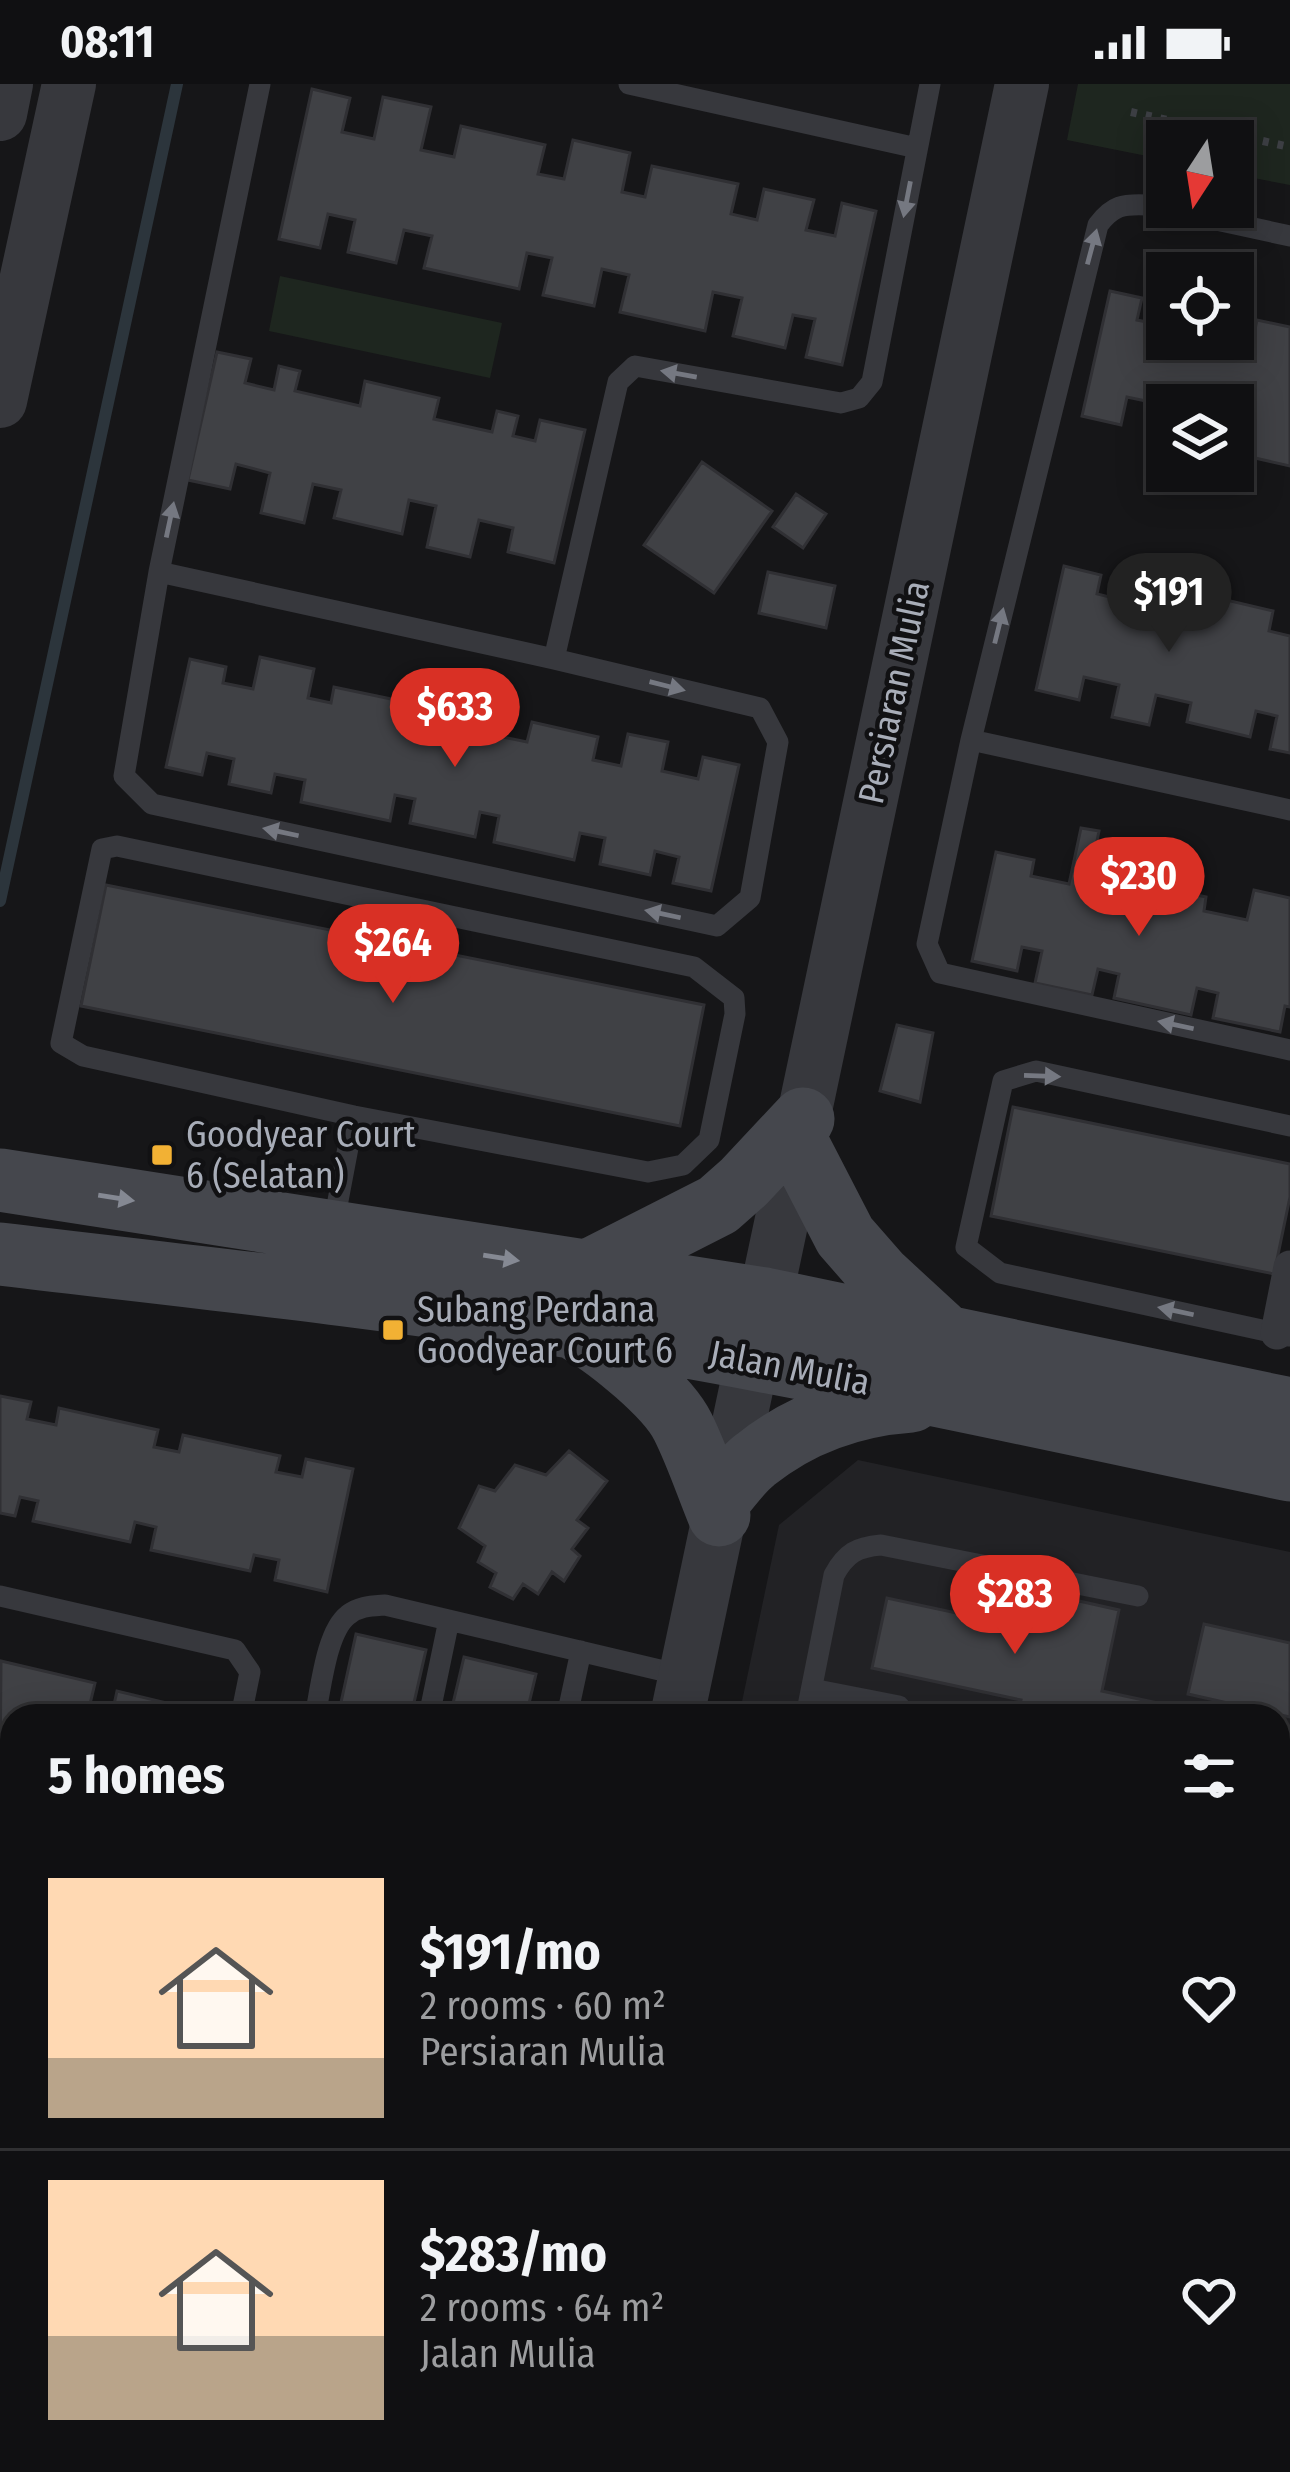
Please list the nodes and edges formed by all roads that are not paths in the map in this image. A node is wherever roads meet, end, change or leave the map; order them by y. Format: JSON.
{"nodes":[{"id":1,"x":6,"y":84,"type":"edge"},
{"id":2,"x":69,"y":84,"type":"edge"},
{"id":3,"x":260,"y":84,"type":"edge"},
{"id":4,"x":628,"y":84,"type":"edge"},
{"id":5,"x":930,"y":84,"type":"edge"},
{"id":6,"x":1022,"y":84,"type":"edge"},
{"id":7,"x":0,"y":113,"type":"edge"},
{"id":8,"x":917,"y":148,"type":"junction"},
{"id":9,"x":1290,"y":236,"type":"edge"},
{"id":10,"x":0,"y":401,"type":"edge"},
{"id":11,"x":159,"y":572,"type":"junction"},
{"id":12,"x":554,"y":659,"type":"junction"},
{"id":13,"x":971,"y":740,"type":"junction"},
{"id":14,"x":1290,"y":810,"type":"edge"},
{"id":15,"x":1290,"y":1050,"type":"edge"},
{"id":16,"x":354,"y":1116,"type":"junction"},
{"id":17,"x":1290,"y":1126,"type":"edge"},
{"id":18,"x":800,"y":1131,"type":"junction"},
{"id":19,"x":0,"y":1180,"type":"edge"},
{"id":20,"x":0,"y":1254,"type":"edge"},
{"id":21,"x":326,"y":1262,"type":"junction"},
{"id":22,"x":1290,"y":1268,"type":"edge"},
{"id":23,"x":580,"y":1299,"type":"junction"},
{"id":24,"x":759,"y":1329,"type":"junction"},
{"id":25,"x":1283,"y":1335,"type":"edge"},
{"id":26,"x":947,"y":1337,"type":"junction"},
{"id":27,"x":955,"y":1399,"type":"junction"},
{"id":28,"x":1290,"y":1409,"type":"edge"},
{"id":29,"x":1290,"y":1470,"type":"edge"},
{"id":30,"x":721,"y":1505,"type":"junction"},
{"id":31,"x":0,"y":1596,"type":"edge"},
{"id":32,"x":1138,"y":1596,"type":"dead end"},
{"id":33,"x":449,"y":1620,"type":"junction"},
{"id":34,"x":581,"y":1651,"type":"junction"},
{"id":35,"x":812,"y":1689,"type":"junction"},
{"id":36,"x":681,"y":1696,"type":"edge"},
{"id":37,"x":243,"y":1704,"type":"edge"},
{"id":38,"x":318,"y":1704,"type":"edge"},
{"id":39,"x":432,"y":1704,"type":"edge"},
{"id":40,"x":570,"y":1704,"type":"edge"},
{"id":41,"x":809,"y":1704,"type":"edge"},
{"id":42,"x":889,"y":1704,"type":"edge"}],
"edges":[{"from":1,"to":7,"type":"street"},
{"from":2,"to":10,"type":"street"},
{"from":11,"to":3,"type":"lane","one_way":true},
{"from":4,"to":8,"type":"lane"},
{"from":5,"to":8,"type":"lane"},
{"from":6,"to":18,"type":"street","name":"Persiaran Mulia"},
{"from":8,"to":12,"type":"lane","one_way":true},
{"from":13,"to":9,"type":"lane","one_way":true},
{"from":11,"to":12,"type":"lane"},
{"from":12,"to":11,"type":"lane","one_way":true},
{"from":13,"to":14,"type":"lane"},
{"from":15,"to":13,"type":"lane","one_way":true},
{"from":16,"to":16,"type":"lane"},
{"from":16,"to":21,"type":"lane"},
{"from":25,"to":17,"type":"lane","one_way":true},
{"from":18,"to":23,"type":"main road"},
{"from":18,"to":24,"type":"street","name":"Persiaran Mulia"},
{"from":18,"to":26,"type":"main road"},
{"from":19,"to":21,"type":"main road","one_way":true},
{"from":20,"to":21,"type":"main road"},
{"from":21,"to":23,"type":"main road"},
{"from":22,"to":25,"type":"street"},
{"from":23,"to":24,"type":"main road","name":"Jalan Mulia"},
{"from":23,"to":30,"type":"main road"},
{"from":24,"to":26,"type":"main road"},
{"from":24,"to":27,"type":"main road","name":"Jalan Mulia"},
{"from":24,"to":30,"type":"street","name":"Persiaran Mulia"},
{"from":26,"to":28,"type":"main road"},
{"from":27,"to":29,"type":"main road","name":"Jalan Mulia"},
{"from":27,"to":30,"type":"main road"},
{"from":30,"to":36,"type":"street","name":"Persiaran Mulia"},
{"from":31,"to":37,"type":"lane"},
{"from":32,"to":35,"type":"lane"},
{"from":33,"to":34,"type":"lane"},
{"from":33,"to":38,"type":"lane"},
{"from":33,"to":39,"type":"lane"},
{"from":34,"to":36,"type":"lane"},
{"from":34,"to":40,"type":"lane"},
{"from":35,"to":41,"type":"lane"},
{"from":35,"to":42,"type":"lane"}]}
